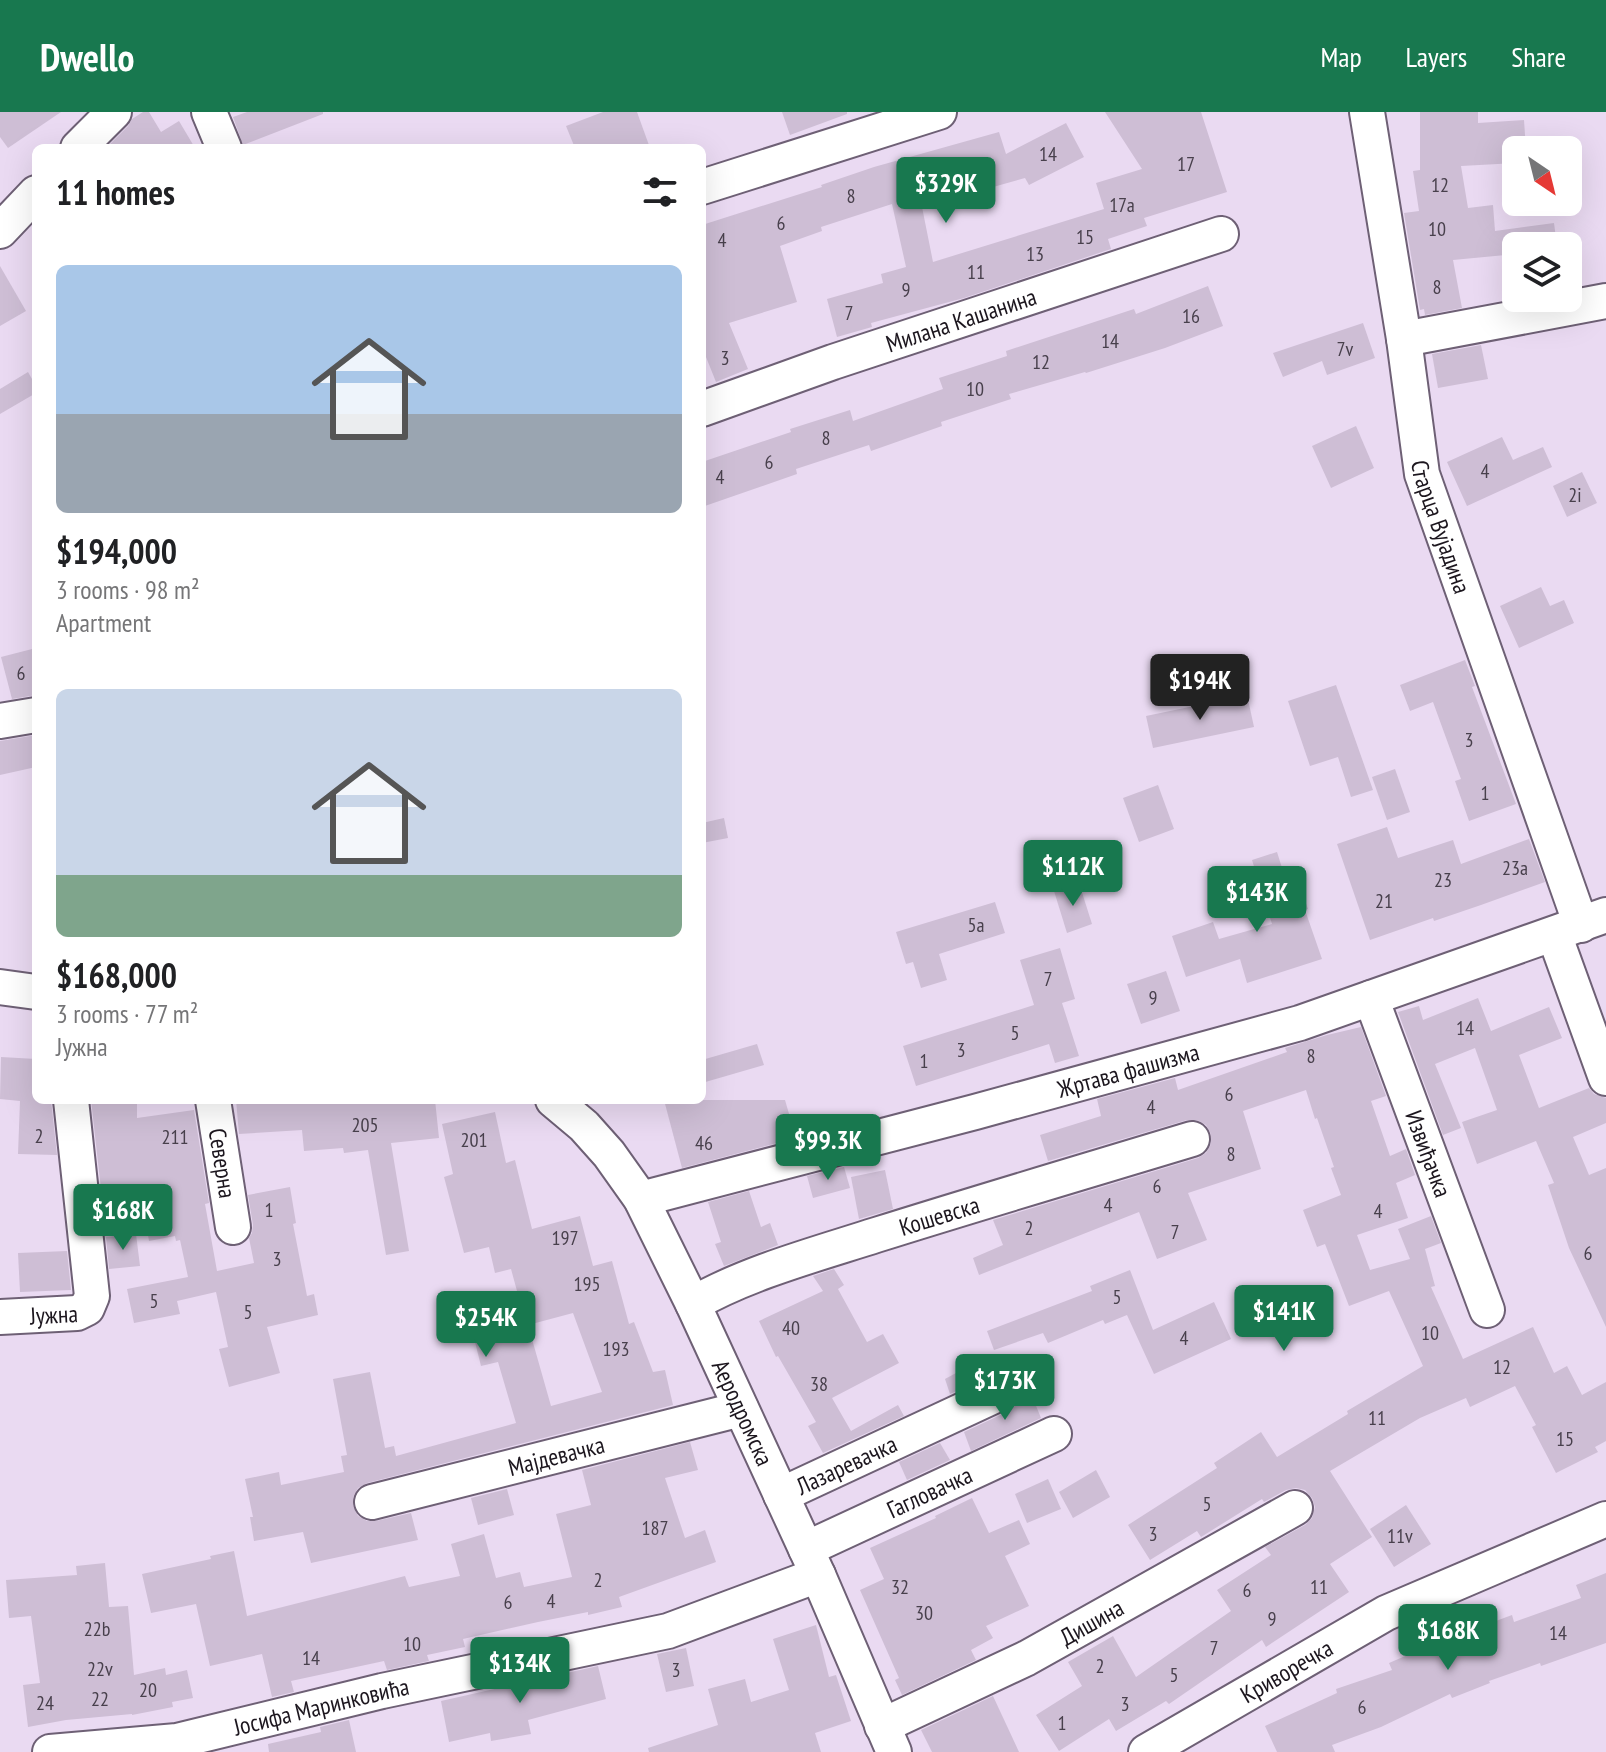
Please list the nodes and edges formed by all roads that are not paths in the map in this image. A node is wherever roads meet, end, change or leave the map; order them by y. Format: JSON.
{"nodes":[{"id":1,"x":114,"y":112,"type":"edge"},
{"id":2,"x":209,"y":112,"type":"edge"},
{"id":3,"x":939,"y":112,"type":"edge"},
{"id":4,"x":1367,"y":112,"type":"edge"},
{"id":5,"x":82,"y":144,"type":"edge"},
{"id":6,"x":222,"y":144,"type":"edge"},
{"id":7,"x":706,"y":186,"type":"edge"},
{"id":8,"x":32,"y":197,"type":"edge"},
{"id":9,"x":0,"y":231,"type":"edge"},
{"id":10,"x":1221,"y":234,"type":"dead end"},
{"id":11,"x":1606,"y":301,"type":"edge"},
{"id":12,"x":1404,"y":339,"type":"junction"},
{"id":13,"x":706,"y":408,"type":"edge"},
{"id":14,"x":32,"y":716,"type":"edge"},
{"id":15,"x":0,"y":721,"type":"edge"},
{"id":16,"x":1580,"y":924,"type":"edge"},
{"id":17,"x":0,"y":987,"type":"edge"},
{"id":18,"x":32,"y":991,"type":"edge"},
{"id":19,"x":1371,"y":998,"type":"junction"},
{"id":20,"x":1606,"y":1078,"type":"edge"},
{"id":21,"x":71,"y":1104,"type":"edge"},
{"id":22,"x":214,"y":1104,"type":"edge"},
{"id":23,"x":565,"y":1104,"type":"edge"},
{"id":24,"x":1192,"y":1139,"type":"dead end"},
{"id":25,"x":641,"y":1199,"type":"junction"},
{"id":26,"x":233,"y":1227,"type":"dead end"},
{"id":27,"x":693,"y":1304,"type":"junction"},
{"id":28,"x":1487,"y":1310,"type":"dead end"},
{"id":29,"x":0,"y":1317,"type":"edge"},
{"id":30,"x":1000,"y":1393,"type":"dead end"},
{"id":31,"x":741,"y":1409,"type":"junction"},
{"id":32,"x":1054,"y":1434,"type":"dead end"},
{"id":33,"x":781,"y":1495,"type":"junction"},
{"id":34,"x":372,"y":1502,"type":"dead end"},
{"id":35,"x":1295,"y":1508,"type":"dead end"},
{"id":36,"x":1606,"y":1519,"type":"edge"},
{"id":37,"x":812,"y":1562,"type":"junction"},
{"id":38,"x":888,"y":1739,"type":"edge"},
{"id":39,"x":50,"y":1752,"type":"edge"},
{"id":40,"x":1146,"y":1752,"type":"edge"}],
"edges":[{"from":1,"to":5,"type":"street"},
{"from":2,"to":6,"type":"street"},
{"from":3,"to":7,"type":"street"},
{"from":4,"to":12,"type":"street","name":"Старца Вујадина"},
{"from":8,"to":9,"type":"street"},
{"from":10,"to":13,"type":"street","name":"Милана Кашанина"},
{"from":11,"to":12,"type":"street"},
{"from":12,"to":16,"type":"street","name":"Старца Вујадина"},
{"from":14,"to":15,"type":"street"},
{"from":16,"to":19,"type":"street","name":"Жртава фашизма"},
{"from":16,"to":20,"type":"street","name":"Старца Вујадина"},
{"from":17,"to":18,"type":"street"},
{"from":19,"to":25,"type":"street","name":"Жртава фашизма"},
{"from":19,"to":28,"type":"street","name":"Извиђачка"},
{"from":21,"to":29,"type":"street","name":"Јужна"},
{"from":22,"to":26,"type":"street","name":"Северна"},
{"from":23,"to":25,"type":"street","name":"Аеродромска"},
{"from":24,"to":27,"type":"street","name":"Кошевска"},
{"from":25,"to":27,"type":"street","name":"Аеродромска"},
{"from":27,"to":31,"type":"street","name":"Аеродромска"},
{"from":30,"to":33,"type":"street","name":"Лазаревачка"},
{"from":31,"to":33,"type":"street","name":"Аеродромска"},
{"from":31,"to":34,"type":"street","name":"Мајдевачка"},
{"from":32,"to":37,"type":"street","name":"Гагловачка"},
{"from":33,"to":37,"type":"street","name":"Аеродромска"},
{"from":35,"to":38,"type":"street","name":"Дишина"},
{"from":36,"to":40,"type":"street","name":"Криворечка"},
{"from":37,"to":38,"type":"street","name":"Аеродромска"},
{"from":37,"to":39,"type":"street","name":"Јосифа Маринковића"}]}
